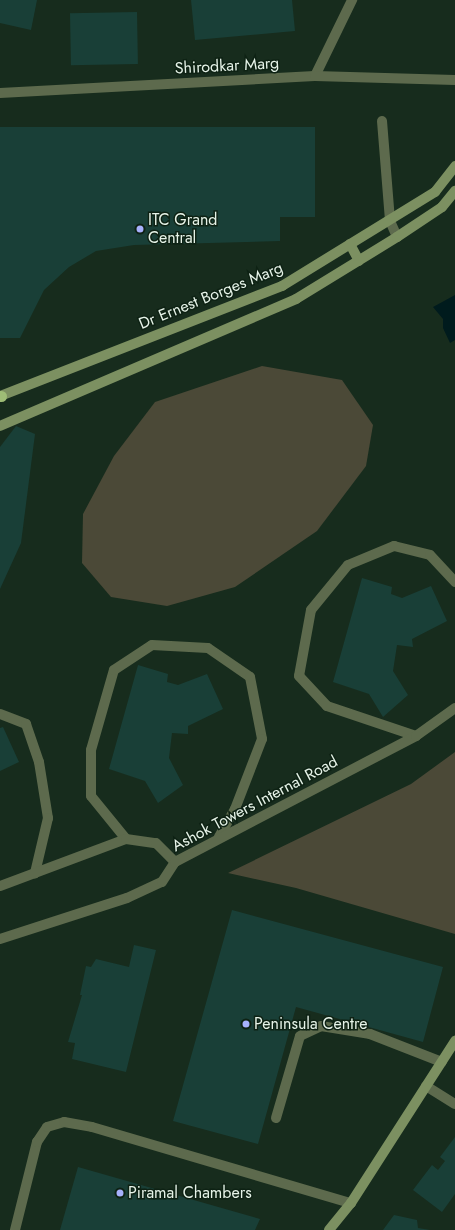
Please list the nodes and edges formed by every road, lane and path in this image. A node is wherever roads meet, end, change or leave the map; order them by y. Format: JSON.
{"nodes":[{"id":1,"x":352,"y":0,"type":"edge"},
{"id":2,"x":315,"y":76,"type":"junction"},
{"id":3,"x":455,"y":80,"type":"edge"},
{"id":4,"x":0,"y":93,"type":"edge"},
{"id":5,"x":382,"y":121,"type":"dead end"},
{"id":6,"x":455,"y":166,"type":"edge"},
{"id":7,"x":455,"y":191,"type":"edge"},
{"id":8,"x":390,"y":221,"type":"junction"},
{"id":9,"x":397,"y":237,"type":"junction"},
{"id":10,"x":350,"y":244,"type":"junction"},
{"id":11,"x":359,"y":261,"type":"junction"},
{"id":12,"x":0,"y":396,"type":"edge"},
{"id":13,"x":0,"y":426,"type":"edge"},
{"id":14,"x":455,"y":582,"type":"edge"},
{"id":15,"x":455,"y":708,"type":"edge"},
{"id":16,"x":0,"y":714,"type":"edge"},
{"id":17,"x":416,"y":736,"type":"junction"},
{"id":18,"x":218,"y":838,"type":"junction"},
{"id":19,"x":126,"y":839,"type":"junction"},
{"id":20,"x":175,"y":862,"type":"junction"},
{"id":21,"x":35,"y":873,"type":"junction"},
{"id":22,"x":0,"y":886,"type":"edge"},
{"id":23,"x":0,"y":939,"type":"edge"},
{"id":24,"x":455,"y":1041,"type":"edge"},
{"id":25,"x":442,"y":1062,"type":"junction"},
{"id":26,"x":426,"y":1086,"type":"junction"},
{"id":27,"x":455,"y":1104,"type":"edge"},
{"id":28,"x":276,"y":1118,"type":"dead end"},
{"id":29,"x":352,"y":1203,"type":"junction"},
{"id":30,"x":15,"y":1230,"type":"edge"},
{"id":31,"x":330,"y":1230,"type":"edge"}],
"edges":[{"from":1,"to":2,"type":"street"},
{"from":2,"to":3,"type":"street","name":"Shirodkar Marg"},
{"from":2,"to":4,"type":"street","name":"Shirodkar Marg"},
{"from":5,"to":8,"type":"street"},
{"from":6,"to":8,"type":"main road","name":"Dr Ernest Borges Marg"},
{"from":7,"to":9,"type":"main road"},
{"from":8,"to":9,"type":"street"},
{"from":8,"to":10,"type":"main road","name":"Dr Ernest Borges Marg"},
{"from":9,"to":11,"type":"main road"},
{"from":10,"to":11,"type":"main road"},
{"from":10,"to":12,"type":"main road","name":"Dr Ernest Borges Marg"},
{"from":11,"to":13,"type":"main road"},
{"from":14,"to":17,"type":"street"},
{"from":15,"to":17,"type":"street","name":"Ashok Towers Internal Road"},
{"from":16,"to":21,"type":"street"},
{"from":17,"to":18,"type":"street","name":"Ashok Towers Internal Road"},
{"from":18,"to":19,"type":"street"},
{"from":18,"to":20,"type":"street","name":"Ashok Towers Internal Road"},
{"from":19,"to":20,"type":"street"},
{"from":19,"to":21,"type":"street"},
{"from":20,"to":23,"type":"street","name":"Ashok Towers Internal Road"},
{"from":21,"to":22,"type":"street"},
{"from":24,"to":25,"type":"main road"},
{"from":25,"to":26,"type":"main road"},
{"from":25,"to":28,"type":"street"},
{"from":26,"to":27,"type":"street"},
{"from":26,"to":29,"type":"main road"},
{"from":29,"to":30,"type":"street"},
{"from":29,"to":31,"type":"main road"}]}
